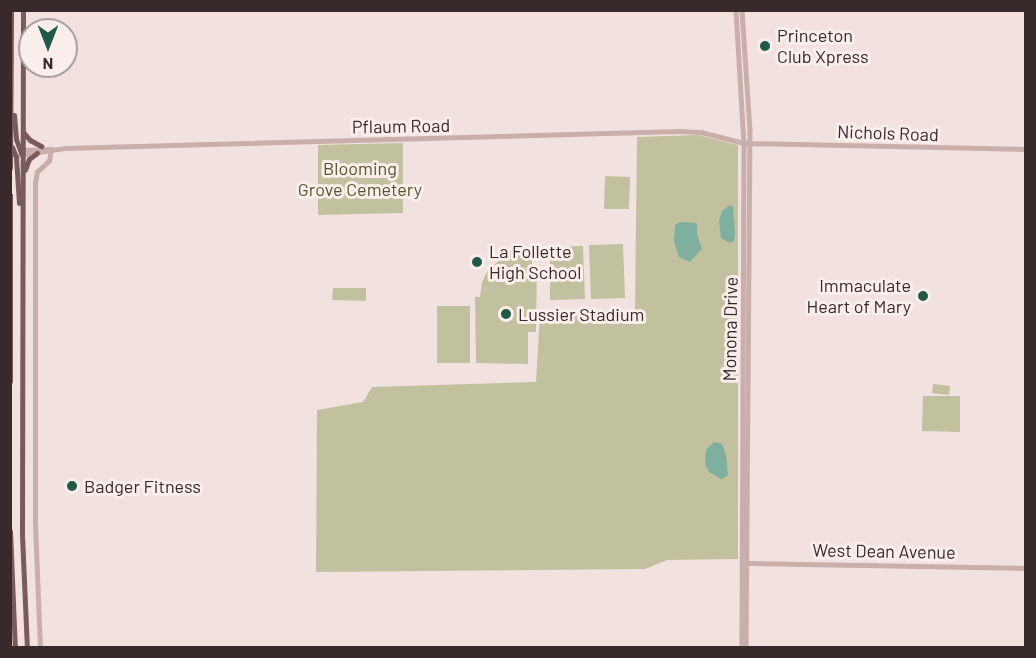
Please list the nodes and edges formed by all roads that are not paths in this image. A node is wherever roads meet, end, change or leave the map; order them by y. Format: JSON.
{"nodes":[{"id":1,"x":11,"y":10,"type":"edge"},
{"id":2,"x":23,"y":10,"type":"edge"},
{"id":3,"x":736,"y":10,"type":"edge"},
{"id":4,"x":742,"y":10,"type":"edge"},
{"id":5,"x":11,"y":87,"type":"edge"},
{"id":6,"x":11,"y":124,"type":"edge"},
{"id":7,"x":23,"y":132,"type":"junction"},
{"id":8,"x":747,"y":143,"type":"junction"},
{"id":9,"x":40,"y":146,"type":"junction"},
{"id":10,"x":51,"y":149,"type":"junction"},
{"id":11,"x":1026,"y":149,"type":"edge"},
{"id":12,"x":15,"y":150,"type":"edge"},
{"id":13,"x":37,"y":153,"type":"junction"},
{"id":14,"x":10,"y":168,"type":"edge"},
{"id":15,"x":22,"y":177,"type":"junction"},
{"id":16,"x":10,"y":195,"type":"edge"},
{"id":17,"x":22,"y":222,"type":"junction"},
{"id":18,"x":10,"y":381,"type":"edge"},
{"id":19,"x":10,"y":531,"type":"edge"},
{"id":20,"x":745,"y":563,"type":"junction"},
{"id":21,"x":1026,"y":568,"type":"edge"},
{"id":22,"x":15,"y":648,"type":"edge"},
{"id":23,"x":27,"y":648,"type":"edge"},
{"id":24,"x":40,"y":648,"type":"edge"},
{"id":25,"x":744,"y":648,"type":"edge"}],
"edges":[{"from":1,"to":5,"type":"main road"},
{"from":2,"to":7,"type":"main road"},
{"from":3,"to":8,"type":"street","name":"Monona Drive"},
{"from":4,"to":8,"type":"street","name":"Monona Drive"},
{"from":5,"to":6,"type":"main road"},
{"from":5,"to":12,"type":"main road"},
{"from":6,"to":12,"type":"main road"},
{"from":7,"to":9,"type":"main road"},
{"from":7,"to":12,"type":"main road"},
{"from":8,"to":10,"type":"street","name":"Pflaum Road"},
{"from":8,"to":11,"type":"street","name":"Nichols Road"},
{"from":8,"to":20,"type":"street","name":"Monona Drive"},
{"from":9,"to":10,"type":"street","name":"Pflaum Road"},
{"from":9,"to":12,"type":"street","name":"Pflaum Road"},
{"from":10,"to":12,"type":"street"},
{"from":10,"to":13,"type":"street","name":"Pflaum Road"},
{"from":10,"to":24,"type":"street"},
{"from":12,"to":13,"type":"street","name":"Pflaum Road"},
{"from":12,"to":14,"type":"main road"},
{"from":12,"to":15,"type":"main road"},
{"from":12,"to":17,"type":"main road"},
{"from":13,"to":15,"type":"main road"},
{"from":15,"to":17,"type":"main road"},
{"from":16,"to":18,"type":"main road"},
{"from":17,"to":23,"type":"main road"},
{"from":19,"to":22,"type":"main road"},
{"from":20,"to":21,"type":"street","name":"West Dean Avenue"},
{"from":20,"to":25,"type":"street","name":"Monona Drive"}]}
